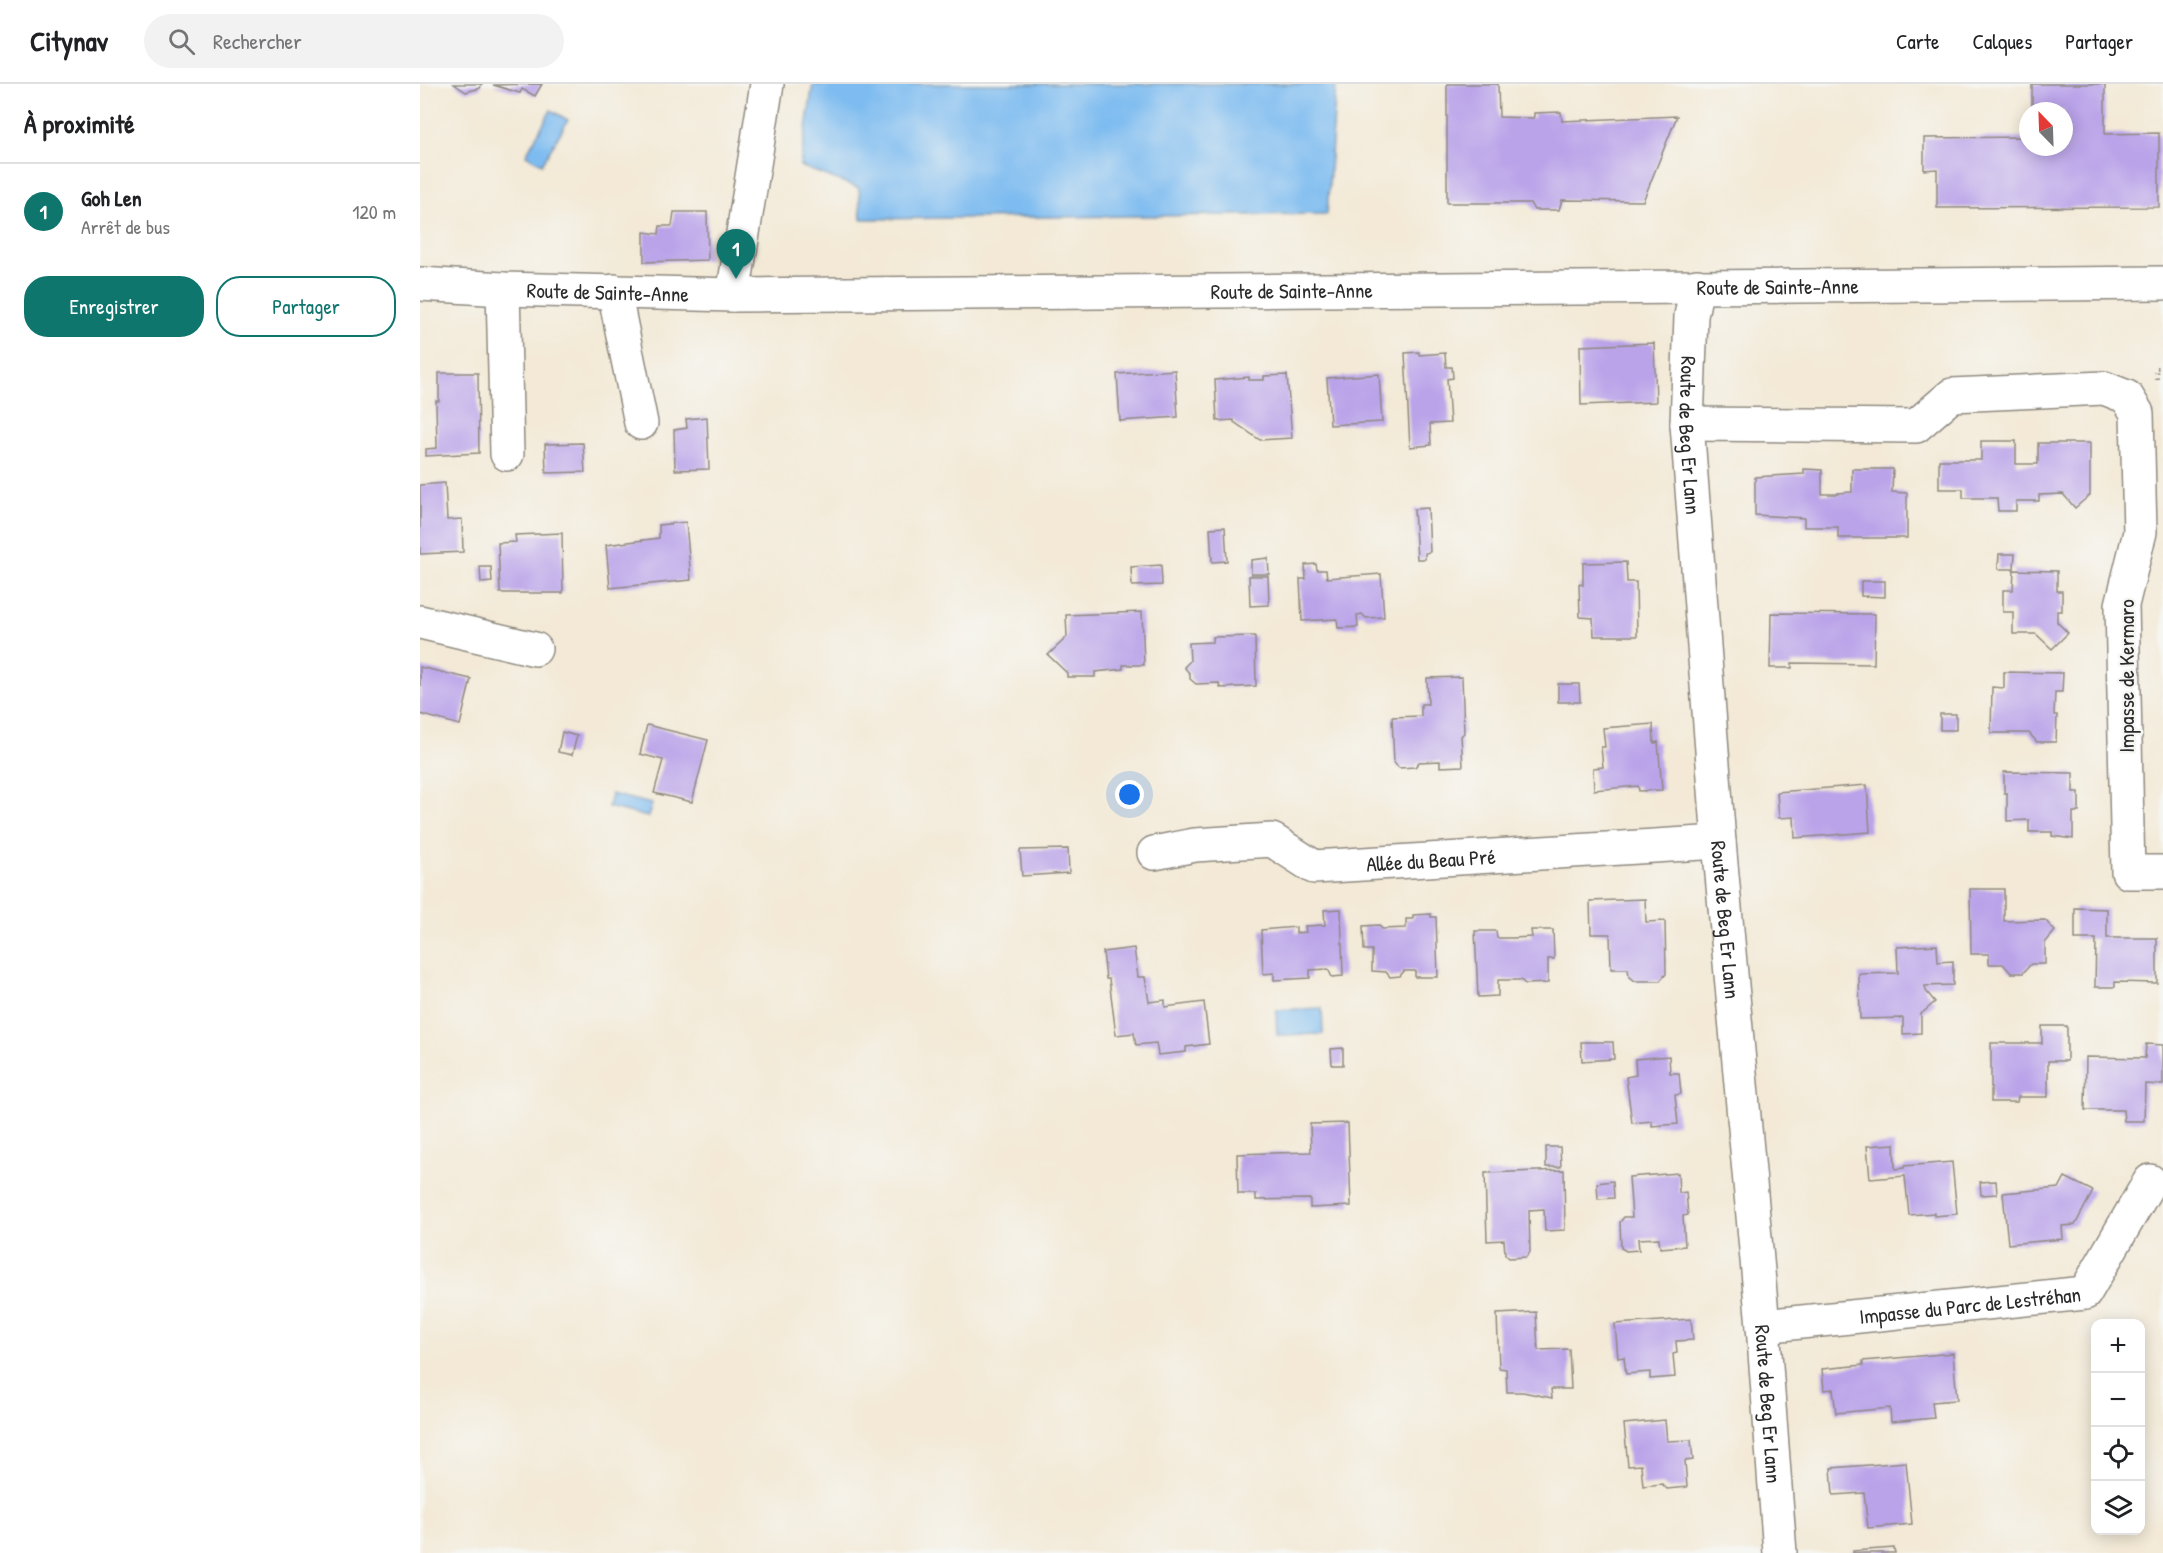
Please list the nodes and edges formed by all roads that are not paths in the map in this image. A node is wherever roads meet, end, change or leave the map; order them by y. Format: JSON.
{"nodes":[{"id":1,"x":767,"y":84,"type":"edge"},
{"id":2,"x":2163,"y":283,"type":"edge"},
{"id":3,"x":420,"y":284,"type":"edge"},
{"id":4,"x":1697,"y":286,"type":"junction"},
{"id":5,"x":503,"y":289,"type":"junction"},
{"id":6,"x":614,"y":291,"type":"junction"},
{"id":7,"x":733,"y":295,"type":"junction"},
{"id":8,"x":641,"y":423,"type":"dead end"},
{"id":9,"x":1688,"y":424,"type":"junction"},
{"id":10,"x":507,"y":454,"type":"dead end"},
{"id":11,"x":420,"y":622,"type":"edge"},
{"id":12,"x":535,"y":649,"type":"dead end"},
{"id":13,"x":1719,"y":842,"type":"junction"},
{"id":14,"x":1154,"y":853,"type":"dead end"},
{"id":15,"x":2163,"y":872,"type":"edge"},
{"id":16,"x":2150,"y":1181,"type":"dead end"},
{"id":17,"x":1763,"y":1326,"type":"junction"},
{"id":18,"x":1780,"y":1553,"type":"edge"}],
"edges":[{"from":1,"to":7,"type":"street"},
{"from":2,"to":4,"type":"street","name":"Route de Sainte-Anne"},
{"from":3,"to":5,"type":"street","name":"Route de Sainte-Anne"},
{"from":4,"to":7,"type":"street","name":"Route de Sainte-Anne"},
{"from":4,"to":9,"type":"street","name":"Route de Beg Er Lann"},
{"from":5,"to":6,"type":"street","name":"Route de Sainte-Anne"},
{"from":5,"to":10,"type":"street"},
{"from":6,"to":7,"type":"street","name":"Route de Sainte-Anne"},
{"from":6,"to":8,"type":"street"},
{"from":9,"to":13,"type":"street","name":"Route de Beg Er Lann"},
{"from":9,"to":15,"type":"street","name":"Impasse de Kermaro"},
{"from":11,"to":12,"type":"street"},
{"from":13,"to":14,"type":"street","name":"Allée du Beau Pré"},
{"from":13,"to":17,"type":"street","name":"Route de Beg Er Lann"},
{"from":16,"to":17,"type":"street","name":"Impasse du Parc de Lestréhan"},
{"from":17,"to":18,"type":"street","name":"Route de Beg Er Lann"}]}
